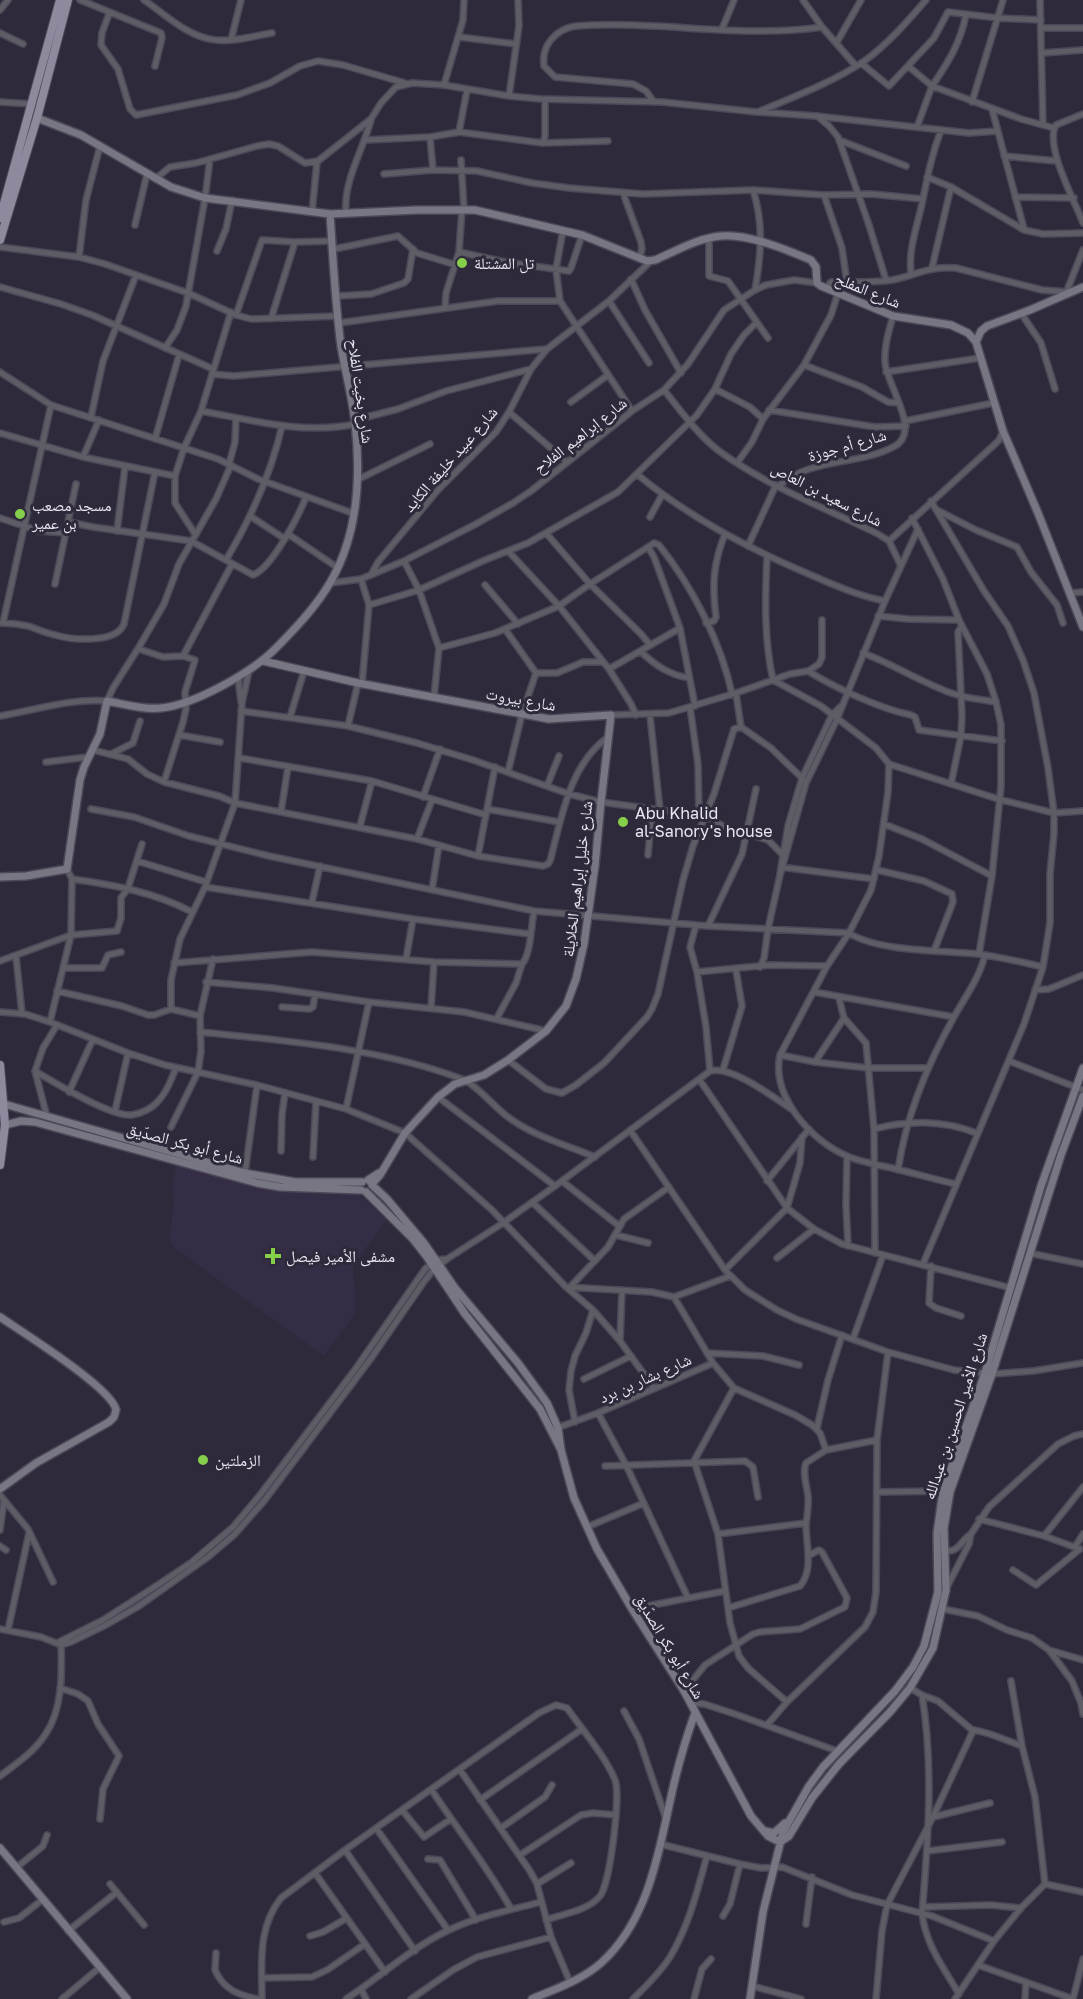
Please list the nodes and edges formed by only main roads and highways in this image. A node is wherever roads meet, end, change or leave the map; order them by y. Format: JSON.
{"nodes":[{"id":1,"x":60,"y":0,"type":"edge"},
{"id":2,"x":68,"y":0,"type":"edge"},
{"id":3,"x":3,"y":196,"type":"edge"},
{"id":4,"x":0,"y":218,"type":"edge"},
{"id":5,"x":0,"y":240,"type":"edge"},
{"id":6,"x":0,"y":1065,"type":"edge"},
{"id":7,"x":2,"y":1135,"type":"edge"},
{"id":8,"x":0,"y":1165,"type":"edge"}],
"edges":[{"from":1,"to":3,"type":"main road"},
{"from":2,"to":5,"type":"main road"},
{"from":3,"to":4,"type":"main road"},
{"from":6,"to":7,"type":"main road"},
{"from":7,"to":8,"type":"main road"}]}
